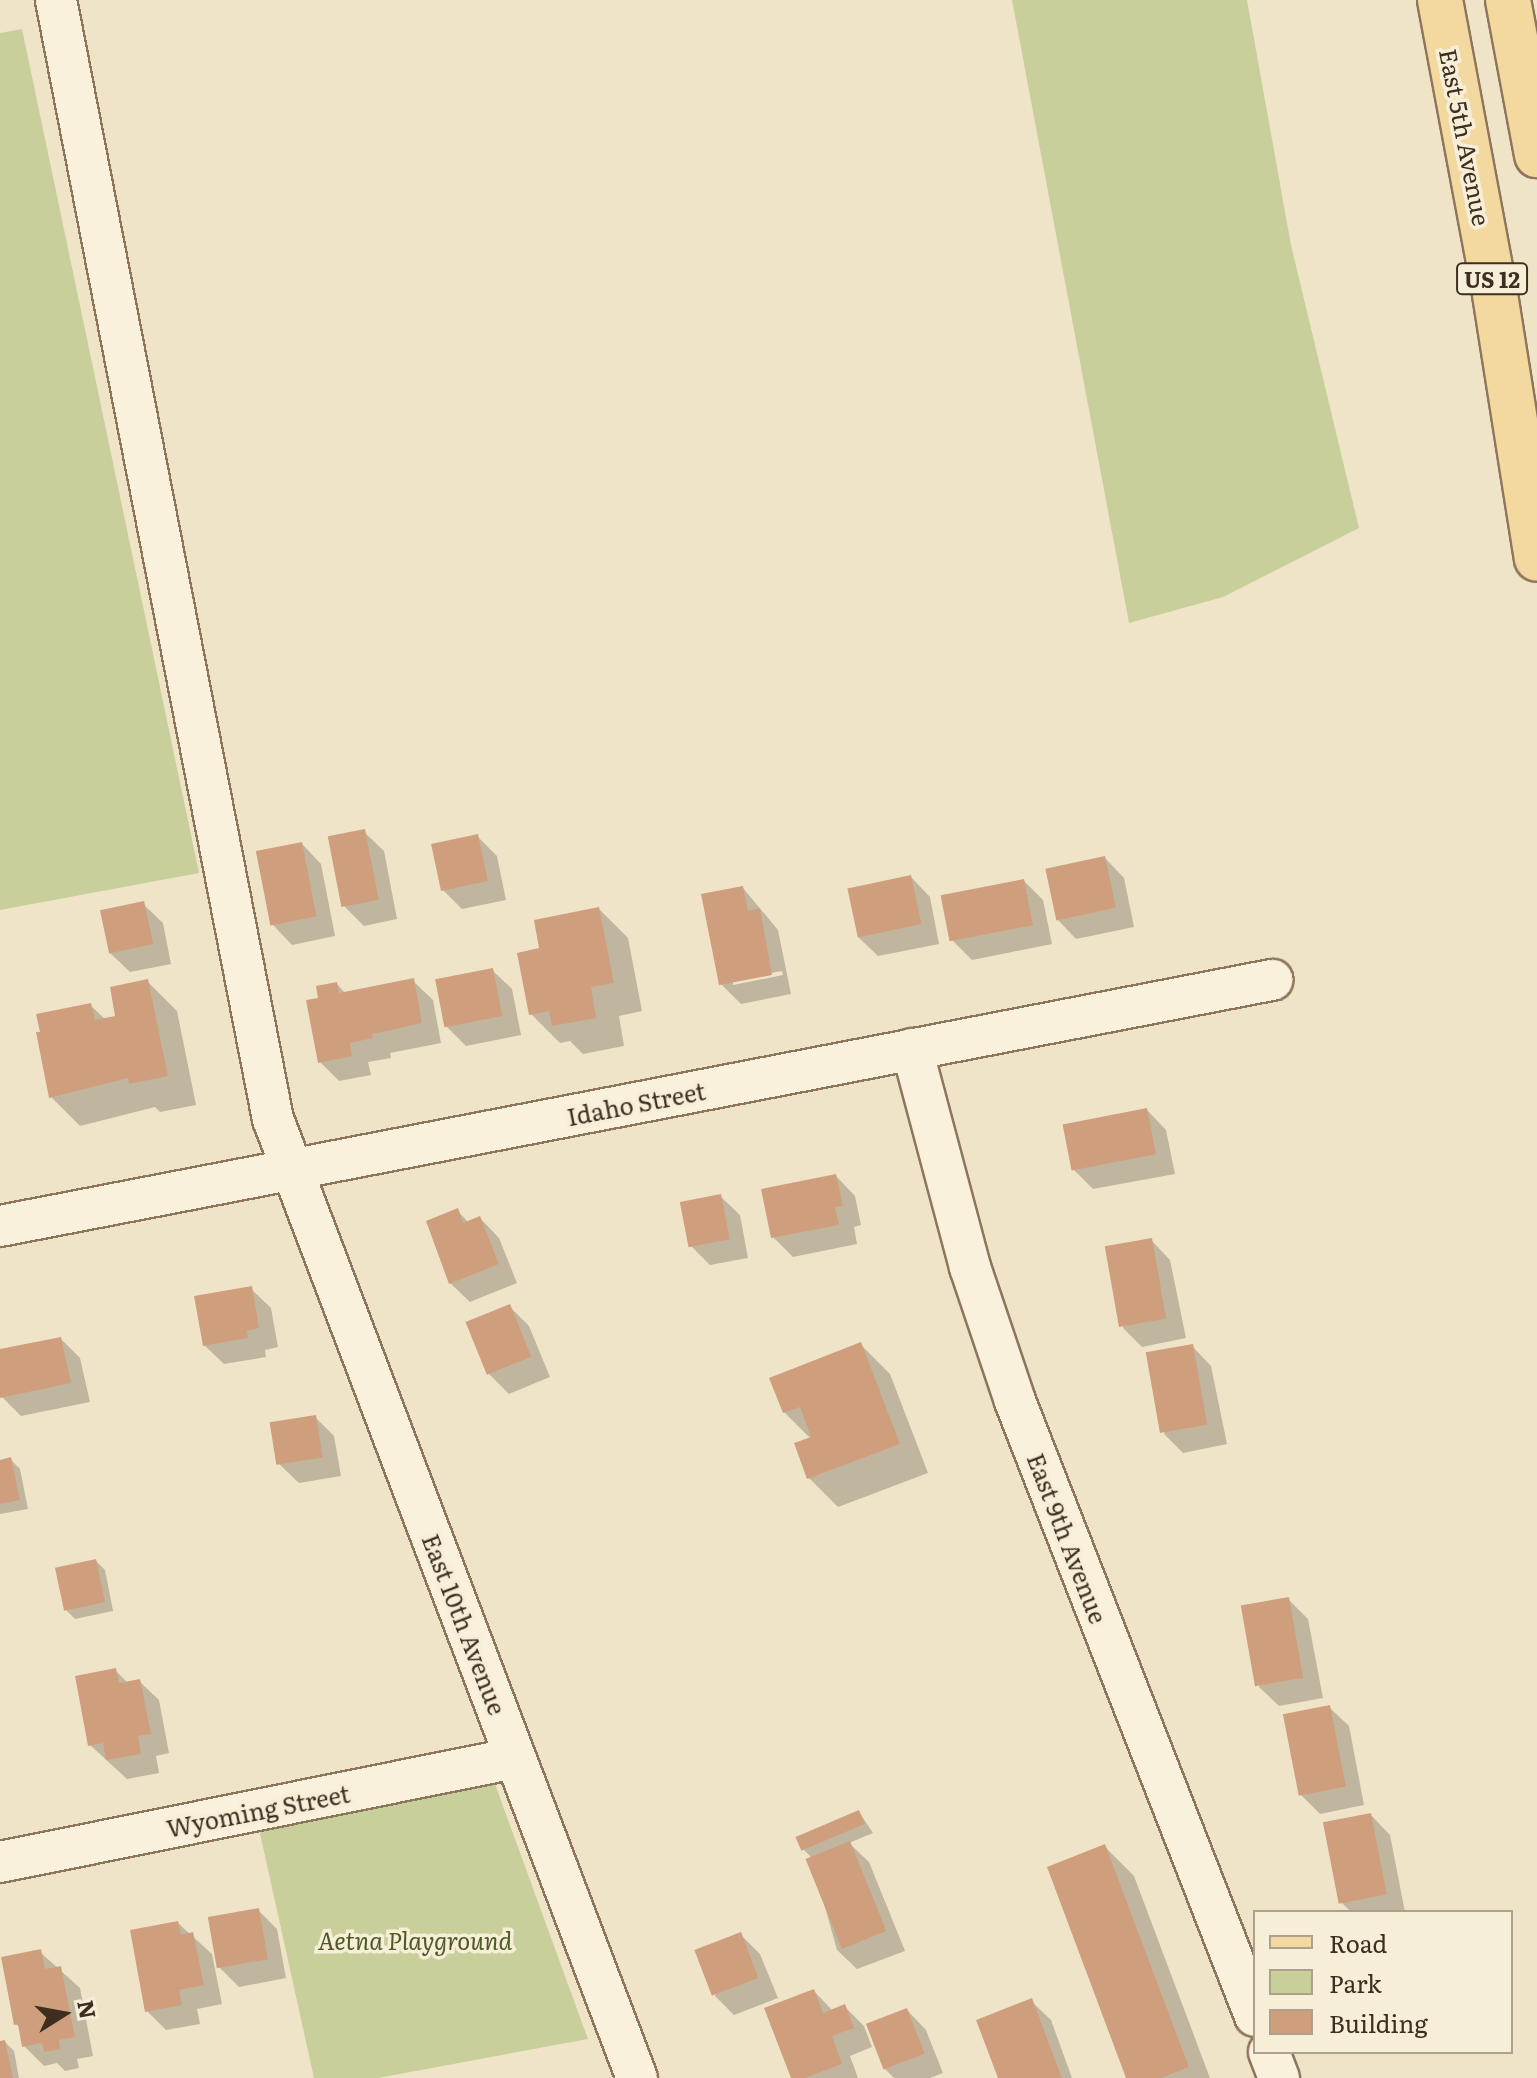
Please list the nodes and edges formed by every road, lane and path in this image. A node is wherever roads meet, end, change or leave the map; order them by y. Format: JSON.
{"nodes":[{"id":1,"x":56,"y":0,"type":"edge"},
{"id":2,"x":1440,"y":0,"type":"edge"},
{"id":3,"x":1508,"y":0,"type":"edge"},
{"id":4,"x":1537,"y":155,"type":"edge"},
{"id":5,"x":1537,"y":559,"type":"edge"},
{"id":6,"x":1272,"y":980,"type":"dead end"},
{"id":7,"x":912,"y":1049,"type":"junction"},
{"id":8,"x":292,"y":1171,"type":"junction"},
{"id":9,"x":0,"y":1226,"type":"edge"},
{"id":10,"x":515,"y":1758,"type":"junction"},
{"id":11,"x":0,"y":1862,"type":"edge"},
{"id":12,"x":1253,"y":2011,"type":"edge"},
{"id":13,"x":1270,"y":2054,"type":"edge"},
{"id":14,"x":637,"y":2078,"type":"edge"},
{"id":15,"x":1279,"y":2078,"type":"edge"}],
"edges":[{"from":1,"to":8,"type":"street","name":"East 10th Avenue"},
{"from":2,"to":5,"type":"main road","name":"East 5th Avenue","number":"US 12"},
{"from":3,"to":4,"type":"main road"},
{"from":6,"to":7,"type":"street","name":"Idaho Street"},
{"from":7,"to":8,"type":"street","name":"Idaho Street"},
{"from":7,"to":12,"type":"street","name":"East 9th Avenue"},
{"from":8,"to":9,"type":"street","name":"Idaho Street"},
{"from":8,"to":10,"type":"street","name":"East 10th Avenue"},
{"from":10,"to":11,"type":"street","name":"Wyoming Street"},
{"from":10,"to":14,"type":"street","name":"East 10th Avenue"},
{"from":13,"to":15,"type":"street"}]}
